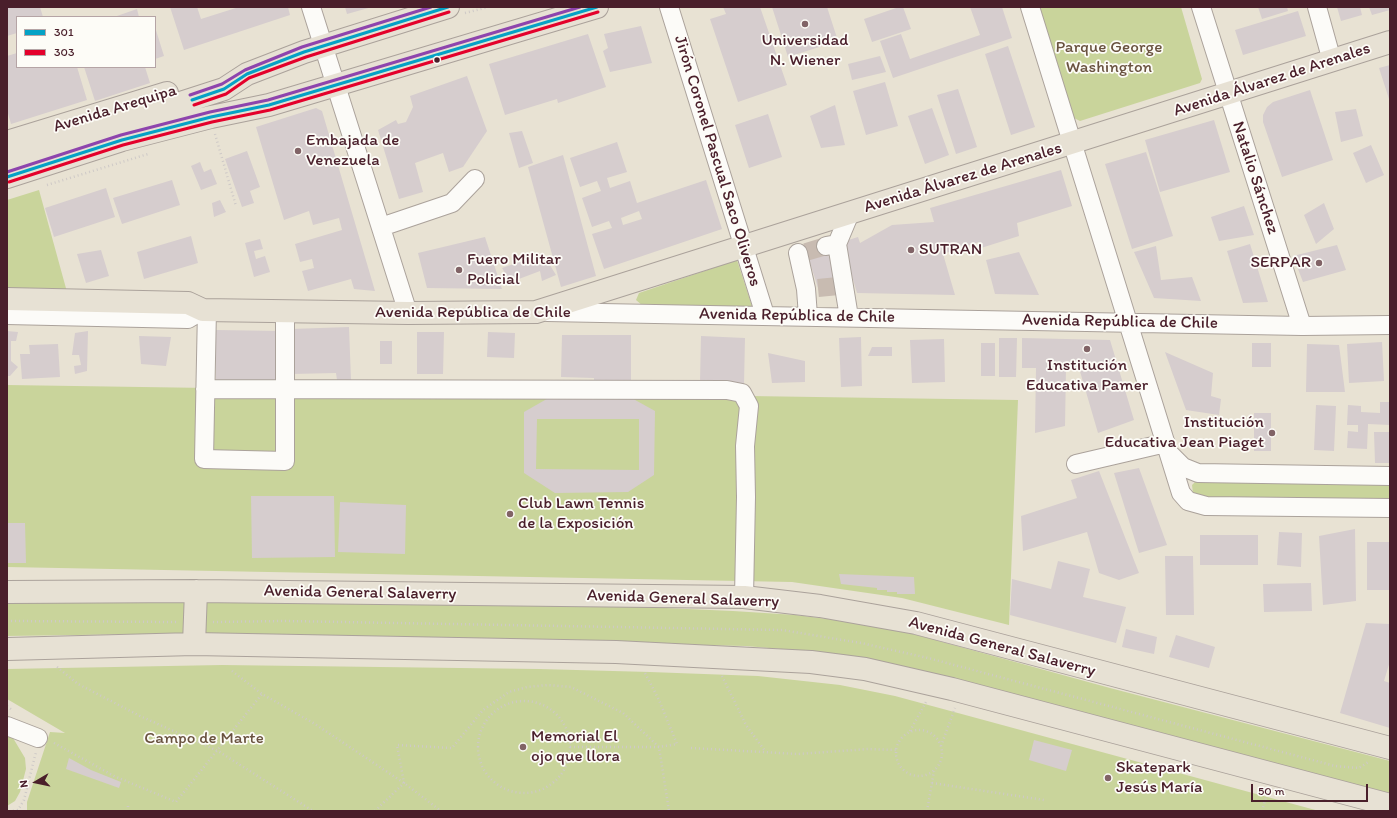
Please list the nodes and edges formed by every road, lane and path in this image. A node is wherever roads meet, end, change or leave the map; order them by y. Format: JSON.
{"nodes":[{"id":1,"x":311,"y":7,"type":"edge"},
{"id":2,"x":448,"y":7,"type":"edge"},
{"id":3,"x":597,"y":7,"type":"edge"},
{"id":4,"x":669,"y":7,"type":"edge"},
{"id":5,"x":1030,"y":7,"type":"edge"},
{"id":6,"x":1200,"y":7,"type":"edge"},
{"id":7,"x":1318,"y":7,"type":"edge"},
{"id":8,"x":1390,"y":42,"type":"edge"},
{"id":9,"x":323,"y":46,"type":"junction"},
{"id":10,"x":1332,"y":61,"type":"junction"},
{"id":11,"x":247,"y":74,"type":"junction"},
{"id":12,"x":336,"y":85,"type":"junction"},
{"id":13,"x":1229,"y":94,"type":"junction"},
{"id":14,"x":269,"y":105,"type":"junction"},
{"id":15,"x":212,"y":123,"type":"junction"},
{"id":16,"x":7,"y":142,"type":"edge"},
{"id":17,"x":1073,"y":143,"type":"junction"},
{"id":18,"x":7,"y":160,"type":"edge"},
{"id":19,"x":7,"y":177,"type":"edge"},
{"id":20,"x":475,"y":179,"type":"dead end"},
{"id":21,"x":7,"y":189,"type":"edge"},
{"id":22,"x":236,"y":206,"type":"dead end"},
{"id":23,"x":850,"y":213,"type":"junction"},
{"id":24,"x":381,"y":227,"type":"junction"},
{"id":25,"x":776,"y":237,"type":"junction"},
{"id":26,"x":744,"y":247,"type":"junction"},
{"id":27,"x":7,"y":299,"type":"edge"},
{"id":28,"x":205,"y":310,"type":"junction"},
{"id":29,"x":285,"y":311,"type":"junction"},
{"id":30,"x":536,"y":312,"type":"junction"},
{"id":31,"x":408,"y":314,"type":"junction"},
{"id":32,"x":7,"y":315,"type":"edge"},
{"id":33,"x":765,"y":315,"type":"junction"},
{"id":34,"x":808,"y":316,"type":"junction"},
{"id":35,"x":849,"y":316,"type":"junction"},
{"id":36,"x":1129,"y":322,"type":"junction"},
{"id":37,"x":1390,"y":325,"type":"edge"},
{"id":38,"x":1302,"y":326,"type":"junction"},
{"id":39,"x":205,"y":389,"type":"junction"},
{"id":40,"x":285,"y":389,"type":"junction"},
{"id":41,"x":1168,"y":448,"type":"junction"},
{"id":42,"x":1076,"y":464,"type":"dead end"},
{"id":43,"x":1198,"y":474,"type":"junction"},
{"id":44,"x":1390,"y":476,"type":"edge"},
{"id":45,"x":1200,"y":505,"type":"junction"},
{"id":46,"x":1390,"y":508,"type":"edge"},
{"id":47,"x":196,"y":591,"type":"junction"},
{"id":48,"x":7,"y":592,"type":"edge"},
{"id":49,"x":744,"y":597,"type":"junction"},
{"id":50,"x":194,"y":644,"type":"junction"},
{"id":51,"x":7,"y":649,"type":"edge"},
{"id":52,"x":53,"y":665,"type":"dead end"},
{"id":53,"x":640,"y":666,"type":"dead end"},
{"id":54,"x":232,"y":670,"type":"dead end"},
{"id":55,"x":721,"y":674,"type":"dead end"},
{"id":56,"x":262,"y":694,"type":"junction"},
{"id":57,"x":921,"y":698,"type":"dead end"},
{"id":58,"x":948,"y":705,"type":"dead end"},
{"id":59,"x":7,"y":706,"type":"edge"},
{"id":60,"x":955,"y":707,"type":"junction"},
{"id":61,"x":962,"y":709,"type":"dead end"},
{"id":62,"x":12,"y":720,"type":"edge"},
{"id":63,"x":910,"y":732,"type":"junction"},
{"id":64,"x":38,"y":738,"type":"junction"},
{"id":65,"x":941,"y":746,"type":"junction"},
{"id":66,"x":570,"y":747,"type":"junction"},
{"id":67,"x":659,"y":748,"type":"junction"},
{"id":68,"x":691,"y":748,"type":"dead end"},
{"id":69,"x":218,"y":750,"type":"junction"},
{"id":70,"x":896,"y":750,"type":"junction"},
{"id":71,"x":766,"y":752,"type":"junction"},
{"id":72,"x":1382,"y":753,"type":"edge"},
{"id":73,"x":1334,"y":766,"type":"dead end"},
{"id":74,"x":934,"y":771,"type":"junction"},
{"id":75,"x":404,"y":783,"type":"junction"},
{"id":76,"x":932,"y":783,"type":"junction"},
{"id":77,"x":1261,"y":789,"type":"dead end"},
{"id":78,"x":1276,"y":793,"type":"dead end"},
{"id":79,"x":1044,"y":800,"type":"dead end"},
{"id":80,"x":1390,"y":805,"type":"edge"},
{"id":81,"x":128,"y":806,"type":"dead end"},
{"id":82,"x":13,"y":811,"type":"edge"},
{"id":83,"x":18,"y":811,"type":"edge"},
{"id":84,"x":128,"y":811,"type":"edge"},
{"id":85,"x":312,"y":811,"type":"edge"},
{"id":86,"x":375,"y":811,"type":"edge"},
{"id":87,"x":441,"y":811,"type":"edge"},
{"id":88,"x":669,"y":811,"type":"edge"},
{"id":89,"x":927,"y":811,"type":"edge"}],
"edges":[{"from":1,"to":9,"type":"street"},
{"from":2,"to":9,"type":"main road","name":"Avenida Arequipa"},
{"from":3,"to":12,"type":"main road","name":"Avenida Arequipa"},
{"from":4,"to":26,"type":"street","name":"Jirón Coronel Pascual Saco Oliveros"},
{"from":5,"to":17,"type":"street"},
{"from":6,"to":13,"type":"street","name":"Natalio Sánchez"},
{"from":7,"to":10,"type":"street"},
{"from":8,"to":10,"type":"main road","name":"Avenida Álvarez de Arenales"},
{"from":9,"to":11,"type":"main road","name":"Avenida Arequipa"},
{"from":9,"to":12,"type":"street"},
{"from":10,"to":13,"type":"main road","name":"Avenida Álvarez de Arenales"},
{"from":11,"to":16,"type":"main road","name":"Avenida Arequipa"},
{"from":11,"to":18,"type":"main road","name":"Avenida Arequipa"},
{"from":12,"to":14,"type":"main road","name":"Avenida Arequipa"},
{"from":12,"to":24,"type":"street"},
{"from":13,"to":17,"type":"main road","name":"Avenida Álvarez de Arenales"},
{"from":13,"to":38,"type":"street","name":"Natalio Sánchez"},
{"from":14,"to":15,"type":"main road","name":"Avenida Arequipa"},
{"from":14,"to":19,"type":"main road","name":"Avenida Arequipa"},
{"from":15,"to":21,"type":"main road","name":"Avenida Arequipa"},
{"from":15,"to":22,"type":"path"},
{"from":17,"to":23,"type":"main road","name":"Avenida Álvarez de Arenales"},
{"from":17,"to":36,"type":"street"},
{"from":20,"to":24,"type":"street"},
{"from":23,"to":25,"type":"main road","name":"Avenida Álvarez de Arenales"},
{"from":23,"to":35,"type":"street"},
{"from":24,"to":31,"type":"street"},
{"from":25,"to":26,"type":"main road","name":"Avenida Álvarez de Arenales"},
{"from":25,"to":34,"type":"street"},
{"from":26,"to":30,"type":"main road","name":"Avenida Álvarez de Arenales"},
{"from":26,"to":33,"type":"street","name":"Jirón Coronel Pascual Saco Oliveros"},
{"from":27,"to":28,"type":"main road","name":"Avenida República de Chile"},
{"from":28,"to":29,"type":"main road","name":"Avenida República de Chile"},
{"from":28,"to":32,"type":"street","name":"Avenida República de Chile"},
{"from":28,"to":39,"type":"street"},
{"from":29,"to":31,"type":"main road","name":"Avenida República de Chile"},
{"from":29,"to":40,"type":"street"},
{"from":30,"to":31,"type":"main road","name":"Avenida República de Chile"},
{"from":30,"to":33,"type":"street","name":"Avenida República de Chile"},
{"from":33,"to":34,"type":"street","name":"Avenida República de Chile"},
{"from":34,"to":35,"type":"street","name":"Avenida República de Chile"},
{"from":35,"to":36,"type":"street","name":"Avenida República de Chile"},
{"from":36,"to":38,"type":"street","name":"Avenida República de Chile"},
{"from":36,"to":41,"type":"street"},
{"from":37,"to":38,"type":"street","name":"Avenida República de Chile"},
{"from":39,"to":40,"type":"street"},
{"from":39,"to":40,"type":"street"},
{"from":40,"to":49,"type":"street"},
{"from":41,"to":42,"type":"street"},
{"from":41,"to":43,"type":"street"},
{"from":41,"to":45,"type":"street"},
{"from":43,"to":44,"type":"street"},
{"from":43,"to":45,"type":"street"},
{"from":45,"to":46,"type":"street"},
{"from":47,"to":48,"type":"main road","name":"Avenida General Salaverry"},
{"from":47,"to":49,"type":"main road","name":"Avenida General Salaverry"},
{"from":47,"to":50,"type":"main road"},
{"from":49,"to":72,"type":"main road","name":"Avenida General Salaverry"},
{"from":50,"to":51,"type":"main road"},
{"from":50,"to":80,"type":"main road"},
{"from":52,"to":69,"type":"path"},
{"from":53,"to":67,"type":"path"},
{"from":54,"to":56,"type":"path"},
{"from":55,"to":71,"type":"path"},
{"from":56,"to":69,"type":"path"},
{"from":56,"to":75,"type":"path"},
{"from":57,"to":63,"type":"path"},
{"from":58,"to":60,"type":"path"},
{"from":59,"to":62,"type":"path"},
{"from":60,"to":61,"type":"path"},
{"from":60,"to":65,"type":"path"},
{"from":62,"to":64,"type":"street"},
{"from":63,"to":65,"type":"path"},
{"from":63,"to":70,"type":"path"},
{"from":64,"to":69,"type":"path"},
{"from":64,"to":83,"type":"path"},
{"from":65,"to":74,"type":"path"},
{"from":66,"to":66,"type":"path"},
{"from":66,"to":67,"type":"path"},
{"from":67,"to":75,"type":"path"},
{"from":67,"to":88,"type":"path"},
{"from":68,"to":71,"type":"path"},
{"from":69,"to":85,"type":"path"},
{"from":70,"to":71,"type":"path"},
{"from":70,"to":74,"type":"path"},
{"from":72,"to":73,"type":"path"},
{"from":74,"to":76,"type":"path"},
{"from":75,"to":86,"type":"path"},
{"from":75,"to":87,"type":"path"},
{"from":76,"to":79,"type":"path"},
{"from":76,"to":89,"type":"path"},
{"from":77,"to":78,"type":"path"},
{"from":81,"to":84,"type":"path"},
{"from":82,"to":83,"type":"path"}]}
